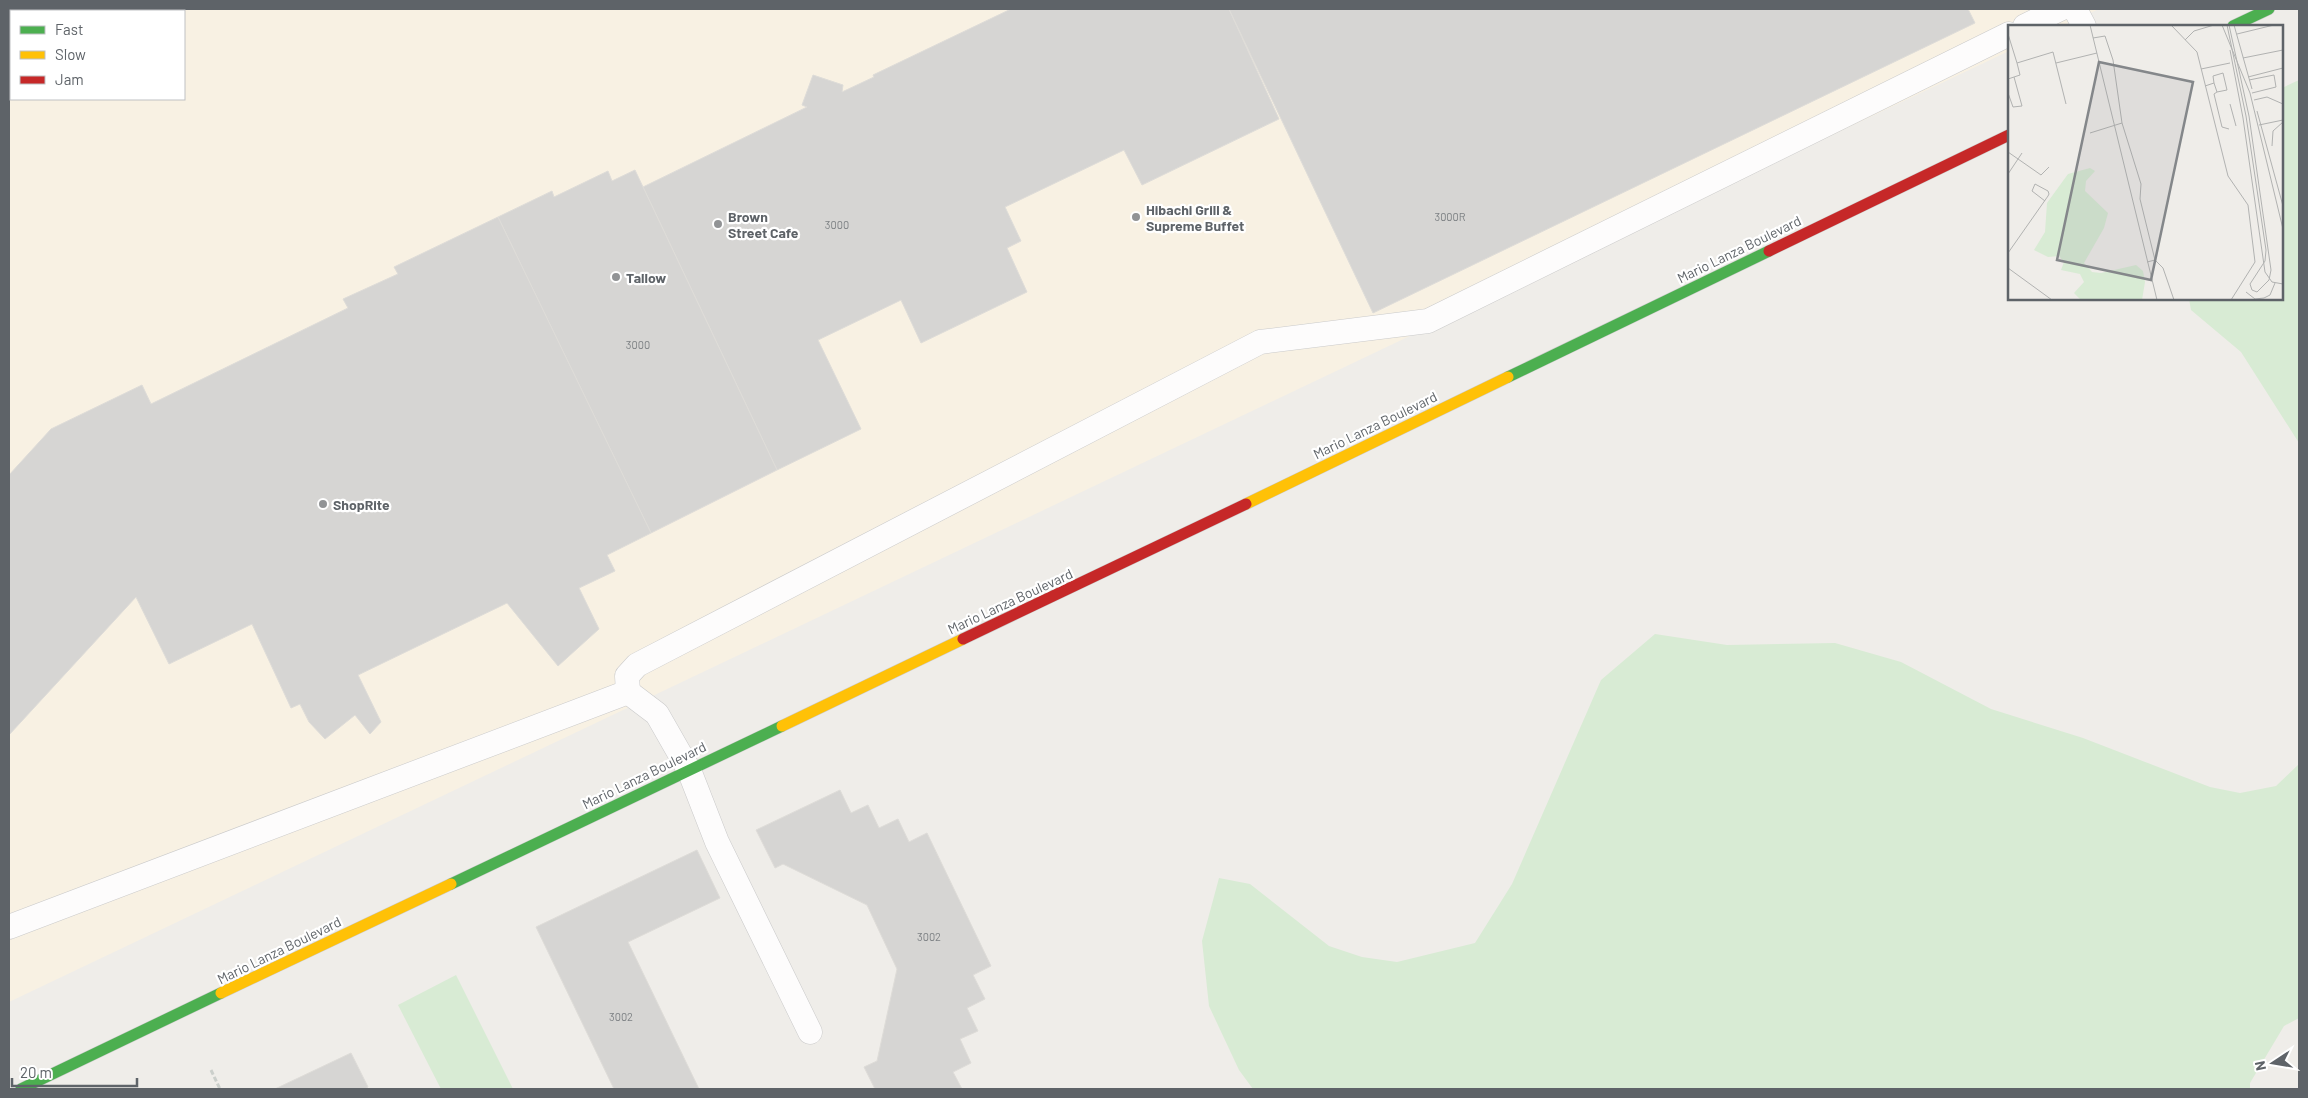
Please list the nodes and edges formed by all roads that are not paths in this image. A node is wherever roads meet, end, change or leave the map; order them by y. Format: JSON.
{"nodes":[{"id":1,"x":2060,"y":9,"type":"edge"},
{"id":2,"x":2075,"y":9,"type":"edge"},
{"id":3,"x":2269,"y":9,"type":"edge"},
{"id":4,"x":2027,"y":25,"type":"edge"},
{"id":5,"x":2083,"y":25,"type":"edge"},
{"id":6,"x":2235,"y":25,"type":"edge"},
{"id":7,"x":2008,"y":34,"type":"edge"},
{"id":8,"x":2008,"y":135,"type":"edge"},
{"id":9,"x":628,"y":692,"type":"junction"},
{"id":10,"x":689,"y":770,"type":"junction"},
{"id":11,"x":9,"y":927,"type":"edge"},
{"id":12,"x":810,"y":1032,"type":"dead end"},
{"id":13,"x":21,"y":1089,"type":"edge"}],
"edges":[{"from":1,"to":4,"type":"lane"},
{"from":2,"to":5,"type":"lane"},
{"from":3,"to":6,"type":"street"},
{"from":7,"to":9,"type":"lane"},
{"from":8,"to":10,"type":"street","name":"Mario Lanza Boulevard"},
{"from":9,"to":10,"type":"lane"},
{"from":9,"to":11,"type":"lane"},
{"from":10,"to":12,"type":"lane"},
{"from":10,"to":13,"type":"street","name":"Mario Lanza Boulevard"}]}
